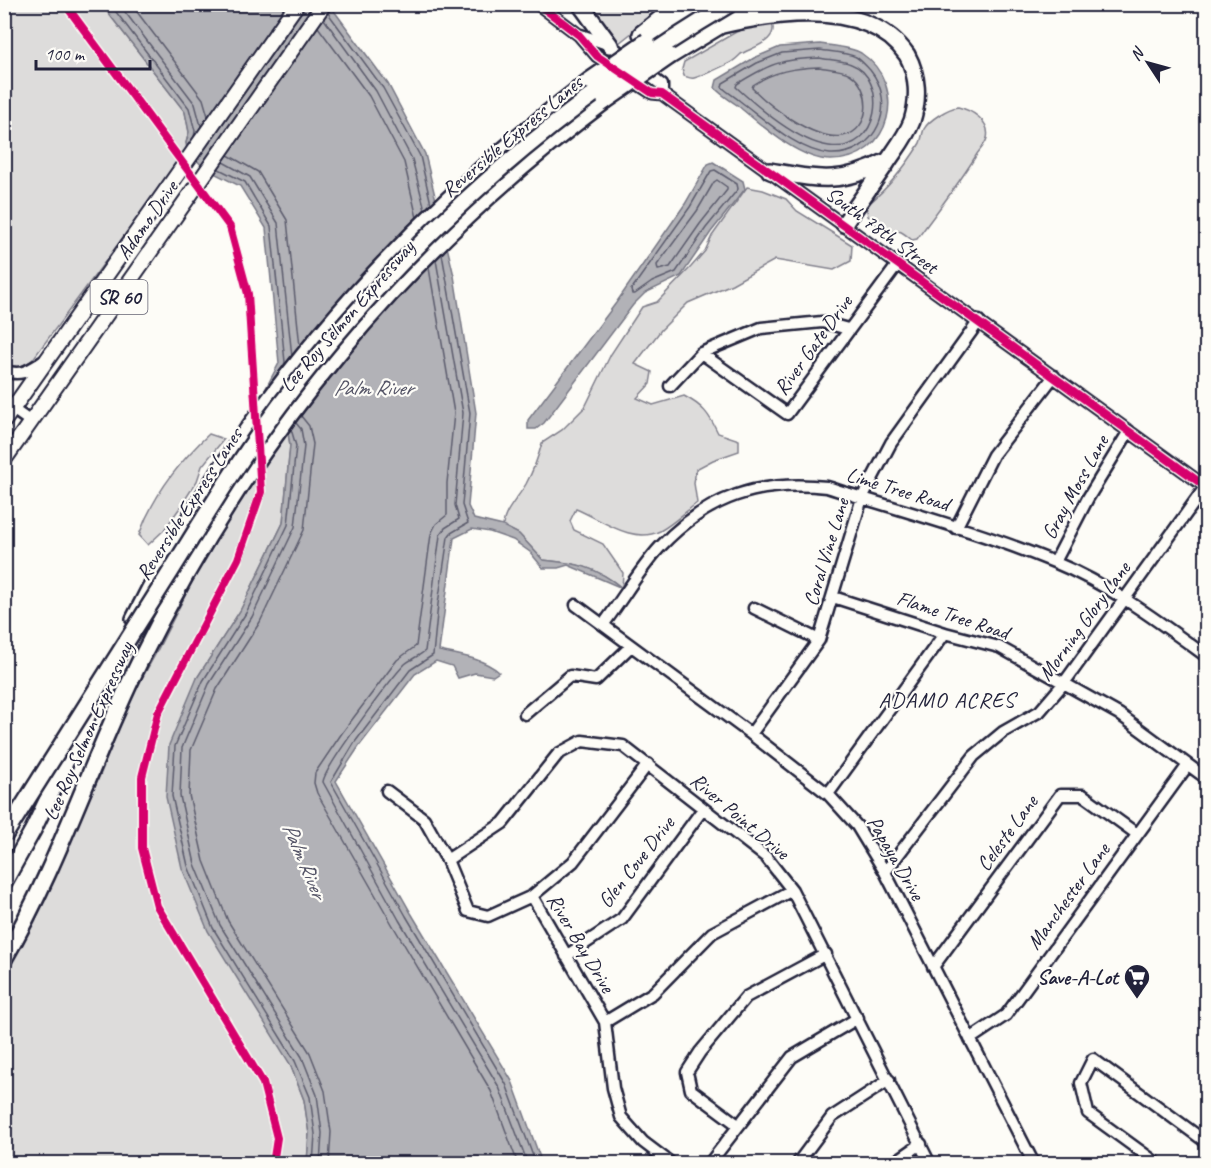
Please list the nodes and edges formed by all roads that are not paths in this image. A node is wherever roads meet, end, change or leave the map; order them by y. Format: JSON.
{"nodes":[{"id":1,"x":297,"y":4,"type":"edge"},
{"id":2,"x":324,"y":4,"type":"edge"},
{"id":3,"x":538,"y":4,"type":"edge"},
{"id":4,"x":580,"y":4,"type":"edge"},
{"id":5,"x":679,"y":4,"type":"edge"},
{"id":6,"x":705,"y":4,"type":"edge"},
{"id":7,"x":730,"y":4,"type":"edge"},
{"id":8,"x":756,"y":4,"type":"edge"},
{"id":9,"x":718,"y":26,"type":"junction"},
{"id":10,"x":579,"y":35,"type":"junction"},
{"id":11,"x":643,"y":38,"type":"junction"},
{"id":12,"x":610,"y":45,"type":"junction"},
{"id":13,"x":662,"y":94,"type":"junction"},
{"id":14,"x":888,"y":161,"type":"junction"},
{"id":15,"x":770,"y":171,"type":"junction"},
{"id":16,"x":844,"y":224,"type":"junction"},
{"id":17,"x":898,"y":264,"type":"junction"},
{"id":18,"x":979,"y":321,"type":"junction"},
{"id":19,"x":848,"y":329,"type":"junction"},
{"id":20,"x":701,"y":353,"type":"junction"},
{"id":21,"x":49,"y":357,"type":"junction"},
{"id":22,"x":4,"y":370,"type":"edge"},
{"id":23,"x":1054,"y":376,"type":"junction"},
{"id":24,"x":670,"y":386,"type":"dead end"},
{"id":25,"x":9,"y":406,"type":"edge"},
{"id":26,"x":4,"y":421,"type":"edge"},
{"id":27,"x":32,"y":421,"type":"junction"},
{"id":28,"x":1129,"y":431,"type":"junction"},
{"id":29,"x":4,"y":460,"type":"edge"},
{"id":30,"x":1206,"y":486,"type":"edge"},
{"id":31,"x":862,"y":498,"type":"junction"},
{"id":32,"x":957,"y":528,"type":"junction"},
{"id":33,"x":1055,"y":562,"type":"junction"},
{"id":34,"x":833,"y":597,"type":"junction"},
{"id":35,"x":1125,"y":598,"type":"junction"},
{"id":36,"x":576,"y":605,"type":"dead end"},
{"id":37,"x":754,"y":608,"type":"dead end"},
{"id":38,"x":603,"y":626,"type":"junction"},
{"id":39,"x":945,"y":633,"type":"junction"},
{"id":40,"x":819,"y":640,"type":"junction"},
{"id":41,"x":631,"y":646,"type":"junction"},
{"id":42,"x":1206,"y":656,"type":"edge"},
{"id":43,"x":1064,"y":683,"type":"junction"},
{"id":44,"x":525,"y":714,"type":"dead end"},
{"id":45,"x":751,"y":734,"type":"junction"},
{"id":46,"x":648,"y":764,"type":"junction"},
{"id":47,"x":1188,"y":765,"type":"junction"},
{"id":48,"x":1206,"y":778,"type":"edge"},
{"id":49,"x":387,"y":790,"type":"dead end"},
{"id":50,"x":828,"y":794,"type":"junction"},
{"id":51,"x":703,"y":809,"type":"junction"},
{"id":52,"x":1137,"y":834,"type":"junction"},
{"id":53,"x":4,"y":836,"type":"edge"},
{"id":54,"x":447,"y":860,"type":"junction"},
{"id":55,"x":885,"y":872,"type":"junction"},
{"id":56,"x":4,"y":882,"type":"edge"},
{"id":57,"x":792,"y":890,"type":"junction"},
{"id":58,"x":532,"y":896,"type":"junction"},
{"id":59,"x":826,"y":954,"type":"junction"},
{"id":60,"x":566,"y":956,"type":"junction"},
{"id":61,"x":4,"y":959,"type":"edge"},
{"id":62,"x":933,"y":967,"type":"junction"},
{"id":63,"x":858,"y":1017,"type":"junction"},
{"id":64,"x":605,"y":1022,"type":"junction"},
{"id":65,"x":970,"y":1040,"type":"junction"},
{"id":66,"x":889,"y":1080,"type":"junction"},
{"id":67,"x":738,"y":1125,"type":"junction"},
{"id":68,"x":1206,"y":1142,"type":"edge"},
{"id":69,"x":921,"y":1144,"type":"junction"},
{"id":70,"x":672,"y":1164,"type":"edge"},
{"id":71,"x":709,"y":1164,"type":"edge"},
{"id":72,"x":797,"y":1164,"type":"edge"},
{"id":73,"x":892,"y":1164,"type":"edge"},
{"id":74,"x":930,"y":1164,"type":"edge"},
{"id":75,"x":1034,"y":1164,"type":"edge"},
{"id":76,"x":1158,"y":1164,"type":"edge"}],
"edges":[{"from":1,"to":21,"type":"main road","name":"Adamo Drive","number":"SR 60"},
{"from":2,"to":27,"type":"main road","name":"Adamo Drive","number":"SR 60"},
{"from":3,"to":10,"type":"street","name":"South 78th Street"},
{"from":4,"to":12,"type":"highway"},
{"from":5,"to":11,"type":"highway"},
{"from":6,"to":11,"type":"highway","name":"Lee Roy Selmon Expressway"},
{"from":7,"to":53,"type":"highway","name":"Reversible Express Lanes","bridge":true},
{"from":8,"to":9,"type":"highway","name":"Lee Roy Selmon Expressway"},
{"from":9,"to":14,"type":"highway"},
{"from":9,"to":61,"type":"highway","name":"Lee Roy Selmon Expressway","bridge":true},
{"from":10,"to":12,"type":"street","name":"South 78th Street"},
{"from":10,"to":13,"type":"street","name":"South 78th Street"},
{"from":11,"to":56,"type":"highway","name":"Lee Roy Selmon Expressway","bridge":true},
{"from":12,"to":13,"type":"street","name":"South 78th Street"},
{"from":13,"to":15,"type":"street","name":"South 78th Street"},
{"from":14,"to":15,"type":"highway"},
{"from":14,"to":16,"type":"highway"},
{"from":15,"to":16,"type":"street","name":"South 78th Street"},
{"from":16,"to":17,"type":"street","name":"South 78th Street"},
{"from":17,"to":18,"type":"street","name":"South 78th Street"},
{"from":17,"to":19,"type":"street","name":"River Gate Drive"},
{"from":18,"to":23,"type":"street","name":"South 78th Street"},
{"from":18,"to":31,"type":"street","name":"Coral Vine Lane"},
{"from":19,"to":20,"type":"street"},
{"from":19,"to":20,"type":"street","name":"River Gate Drive"},
{"from":20,"to":24,"type":"street"},
{"from":21,"to":22,"type":"street"},
{"from":21,"to":25,"type":"main road","name":"Adamo Drive","number":"SR 60"},
{"from":23,"to":28,"type":"street","name":"South 78th Street"},
{"from":23,"to":32,"type":"street"},
{"from":25,"to":26,"type":"main road","name":"Adamo Drive","number":"SR 60"},
{"from":25,"to":27,"type":"street"},
{"from":27,"to":29,"type":"main road","name":"Adamo Drive","number":"SR 60"},
{"from":28,"to":30,"type":"street","name":"South 78th Street"},
{"from":28,"to":33,"type":"street","name":"Gray Moss Lane"},
{"from":30,"to":35,"type":"street","name":"Morning Glory Lane"},
{"from":31,"to":32,"type":"street","name":"Lime Tree Road"},
{"from":31,"to":34,"type":"street","name":"Coral Vine Lane"},
{"from":31,"to":38,"type":"street","name":"Lime Tree Road"},
{"from":32,"to":33,"type":"street","name":"Lime Tree Road"},
{"from":33,"to":35,"type":"street","name":"Lime Tree Road"},
{"from":34,"to":39,"type":"street","name":"Flame Tree Road"},
{"from":34,"to":40,"type":"street","name":"Coral Vine Lane"},
{"from":35,"to":42,"type":"street","name":"Lime Tree Road"},
{"from":35,"to":43,"type":"street","name":"Morning Glory Lane"},
{"from":36,"to":38,"type":"street","name":"Papaya Drive"},
{"from":37,"to":40,"type":"street"},
{"from":38,"to":41,"type":"street","name":"Papaya Drive"},
{"from":39,"to":43,"type":"street","name":"Flame Tree Road"},
{"from":39,"to":50,"type":"street"},
{"from":40,"to":45,"type":"street","name":"Coral Vine Lane"},
{"from":41,"to":44,"type":"street"},
{"from":41,"to":45,"type":"street","name":"Papaya Drive"},
{"from":43,"to":47,"type":"street","name":"Flame Tree Road"},
{"from":43,"to":55,"type":"street","name":"Morning Glory Lane"},
{"from":45,"to":50,"type":"street","name":"Papaya Drive"},
{"from":46,"to":51,"type":"street","name":"River Point Drive"},
{"from":46,"to":54,"type":"street","name":"River Point Drive"},
{"from":46,"to":58,"type":"street"},
{"from":47,"to":48,"type":"street","name":"Flame Tree Road"},
{"from":47,"to":52,"type":"street","name":"Manchester Lane"},
{"from":49,"to":54,"type":"street","name":"River Bay Drive"},
{"from":50,"to":55,"type":"street","name":"Papaya Drive"},
{"from":51,"to":57,"type":"street","name":"River Point Drive"},
{"from":51,"to":60,"type":"street","name":"Glen Cove Drive"},
{"from":52,"to":62,"type":"street","name":"Celeste Lane"},
{"from":52,"to":65,"type":"street","name":"Manchester Lane"},
{"from":54,"to":58,"type":"street","name":"River Bay Drive"},
{"from":55,"to":62,"type":"street","name":"Papaya Drive"},
{"from":57,"to":59,"type":"street","name":"River Point Drive"},
{"from":57,"to":64,"type":"street"},
{"from":58,"to":60,"type":"street","name":"River Bay Drive"},
{"from":59,"to":63,"type":"street","name":"River Point Drive"},
{"from":59,"to":67,"type":"street"},
{"from":60,"to":64,"type":"street","name":"River Bay Drive"},
{"from":62,"to":65,"type":"street","name":"Papaya Drive"},
{"from":63,"to":66,"type":"street","name":"River Point Drive"},
{"from":63,"to":67,"type":"street"},
{"from":64,"to":70,"type":"street","name":"River Bay Drive"},
{"from":65,"to":75,"type":"street","name":"Papaya Drive"},
{"from":66,"to":69,"type":"street","name":"River Point Drive"},
{"from":66,"to":72,"type":"street"},
{"from":67,"to":71,"type":"street"},
{"from":68,"to":76,"type":"street"},
{"from":69,"to":73,"type":"street"},
{"from":69,"to":74,"type":"street","name":"River Point Drive"}]}
